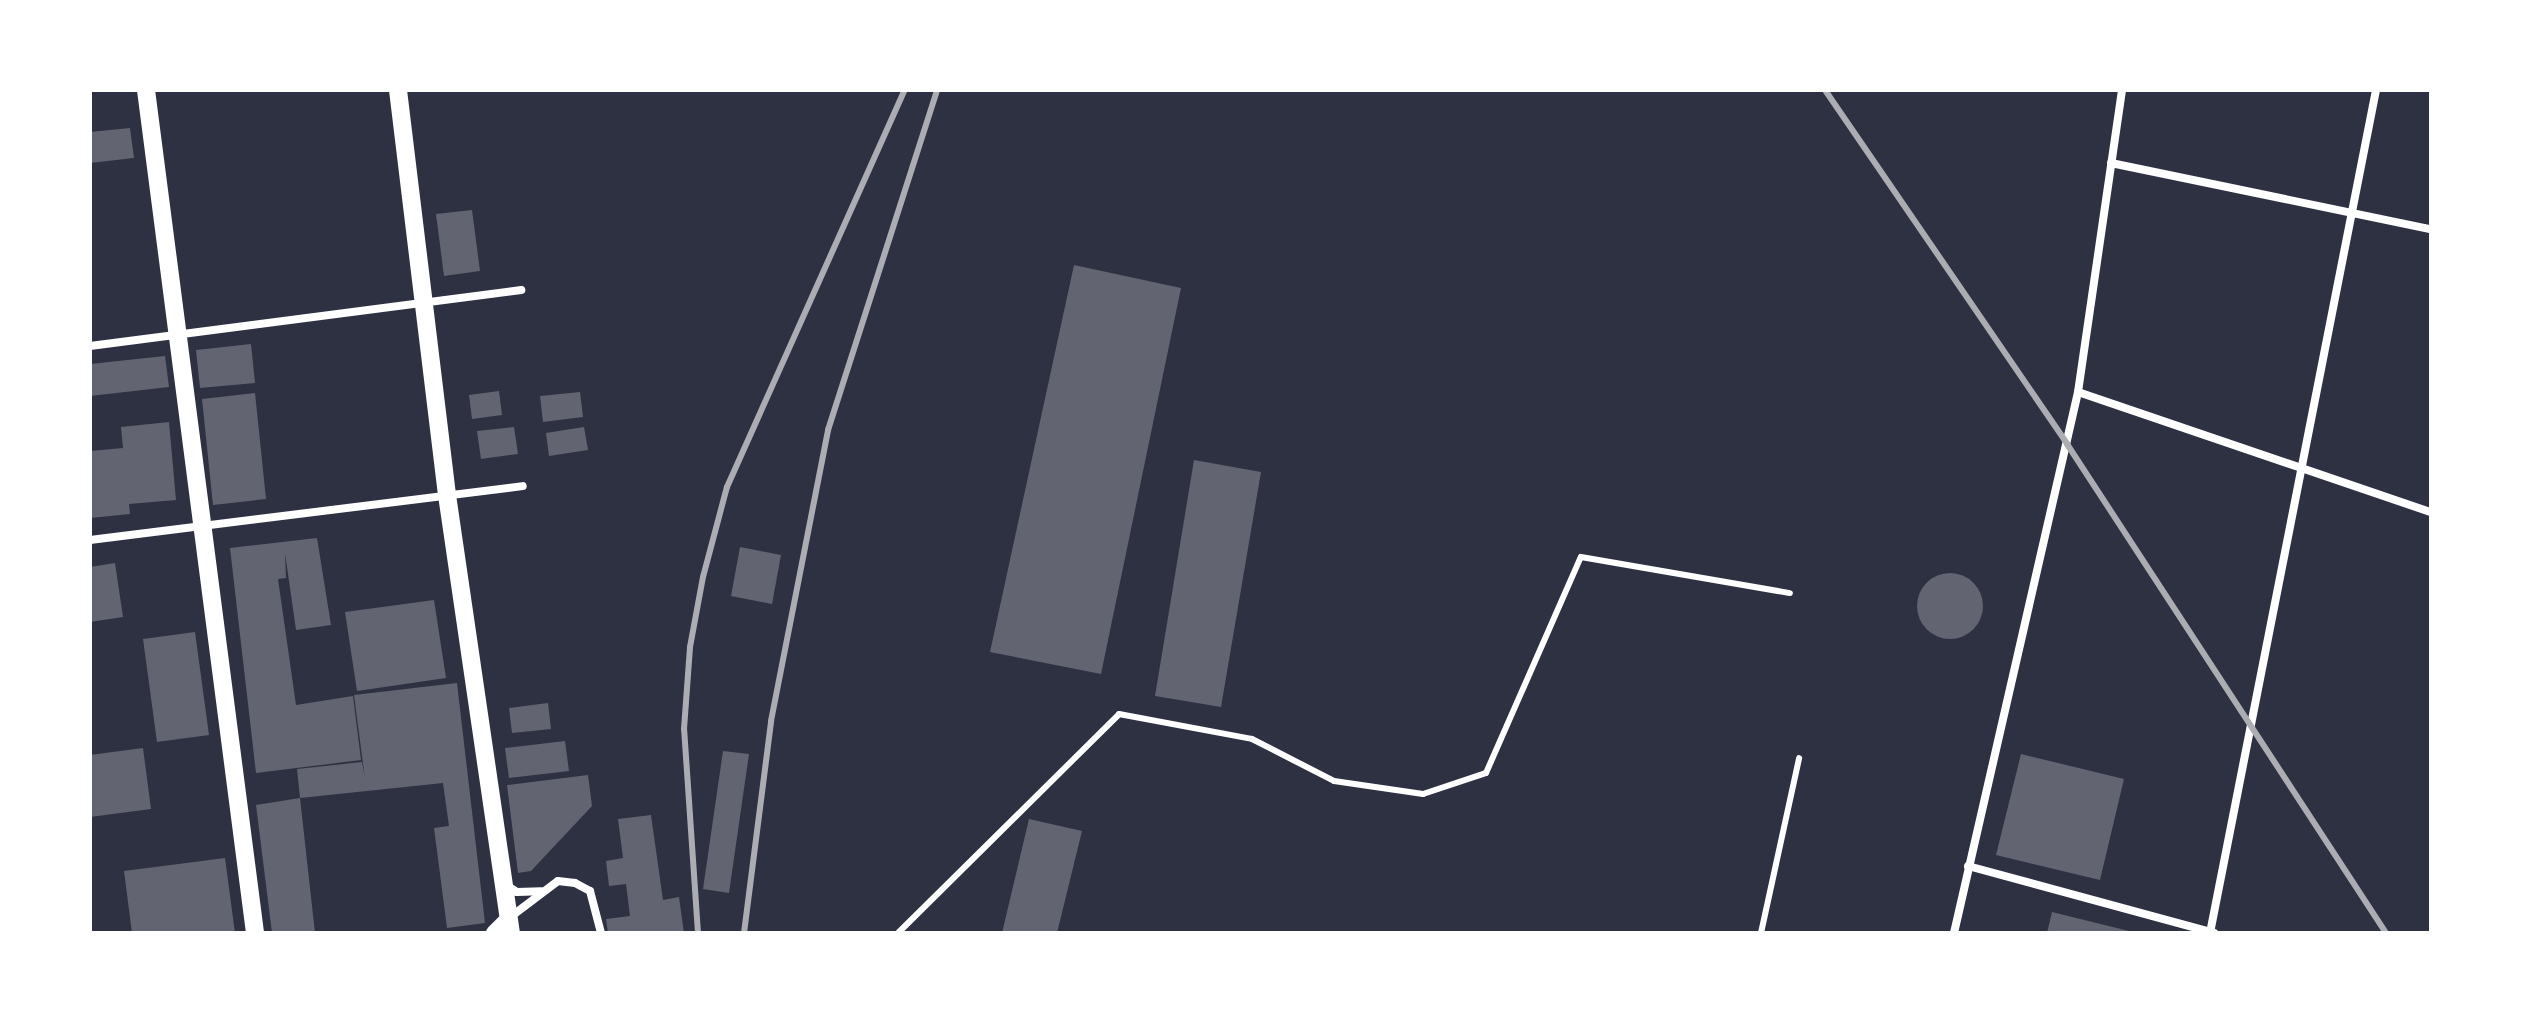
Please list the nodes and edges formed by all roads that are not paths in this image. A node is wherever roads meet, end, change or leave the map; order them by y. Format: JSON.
{"nodes":[{"id":1,"x":146,"y":90,"type":"edge"},
{"id":2,"x":398,"y":90,"type":"edge"},
{"id":3,"x":2122,"y":90,"type":"edge"},
{"id":4,"x":2376,"y":90,"type":"edge"},
{"id":5,"x":2111,"y":163,"type":"junction"},
{"id":6,"x":2355,"y":213,"type":"junction"},
{"id":7,"x":2431,"y":229,"type":"edge"},
{"id":8,"x":521,"y":290,"type":"dead end"},
{"id":9,"x":423,"y":304,"type":"junction"},
{"id":10,"x":179,"y":335,"type":"junction"},
{"id":11,"x":90,"y":346,"type":"edge"},
{"id":12,"x":2078,"y":392,"type":"junction"},
{"id":13,"x":2302,"y":468,"type":"junction"},
{"id":14,"x":523,"y":486,"type":"dead end"},
{"id":15,"x":447,"y":495,"type":"junction"},
{"id":16,"x":2431,"y":512,"type":"edge"},
{"id":17,"x":204,"y":527,"type":"junction"},
{"id":18,"x":90,"y":540,"type":"edge"},
{"id":19,"x":1790,"y":593,"type":"dead end"},
{"id":20,"x":1799,"y":758,"type":"dead end"},
{"id":21,"x":1968,"y":866,"type":"junction"},
{"id":22,"x":504,"y":883,"type":"junction"},
{"id":23,"x":542,"y":891,"type":"junction"},
{"id":24,"x":510,"y":926,"type":"edge"},
{"id":25,"x":255,"y":933,"type":"edge"},
{"id":26,"x":494,"y":933,"type":"edge"},
{"id":27,"x":601,"y":933,"type":"edge"},
{"id":28,"x":898,"y":933,"type":"edge"},
{"id":29,"x":1761,"y":933,"type":"edge"},
{"id":30,"x":1954,"y":933,"type":"edge"},
{"id":31,"x":2212,"y":933,"type":"edge"}],
"edges":[{"from":1,"to":10,"type":"main road"},
{"from":2,"to":9,"type":"main road"},
{"from":3,"to":5,"type":"street"},
{"from":4,"to":6,"type":"street"},
{"from":5,"to":6,"type":"street"},
{"from":5,"to":12,"type":"street"},
{"from":6,"to":7,"type":"street"},
{"from":6,"to":13,"type":"street"},
{"from":8,"to":9,"type":"street"},
{"from":9,"to":10,"type":"street"},
{"from":9,"to":15,"type":"main road"},
{"from":10,"to":11,"type":"street"},
{"from":10,"to":17,"type":"main road"},
{"from":12,"to":13,"type":"street"},
{"from":12,"to":21,"type":"street"},
{"from":13,"to":16,"type":"street"},
{"from":13,"to":31,"type":"street"},
{"from":14,"to":15,"type":"street"},
{"from":15,"to":17,"type":"street"},
{"from":15,"to":22,"type":"main road"},
{"from":17,"to":18,"type":"street"},
{"from":17,"to":25,"type":"main road"},
{"from":19,"to":28,"type":"lane"},
{"from":20,"to":29,"type":"lane"},
{"from":21,"to":30,"type":"street"},
{"from":21,"to":31,"type":"street"},
{"from":22,"to":23,"type":"street"},
{"from":22,"to":24,"type":"main road"},
{"from":23,"to":24,"type":"street"},
{"from":23,"to":27,"type":"street"},
{"from":24,"to":26,"type":"main road"}]}
